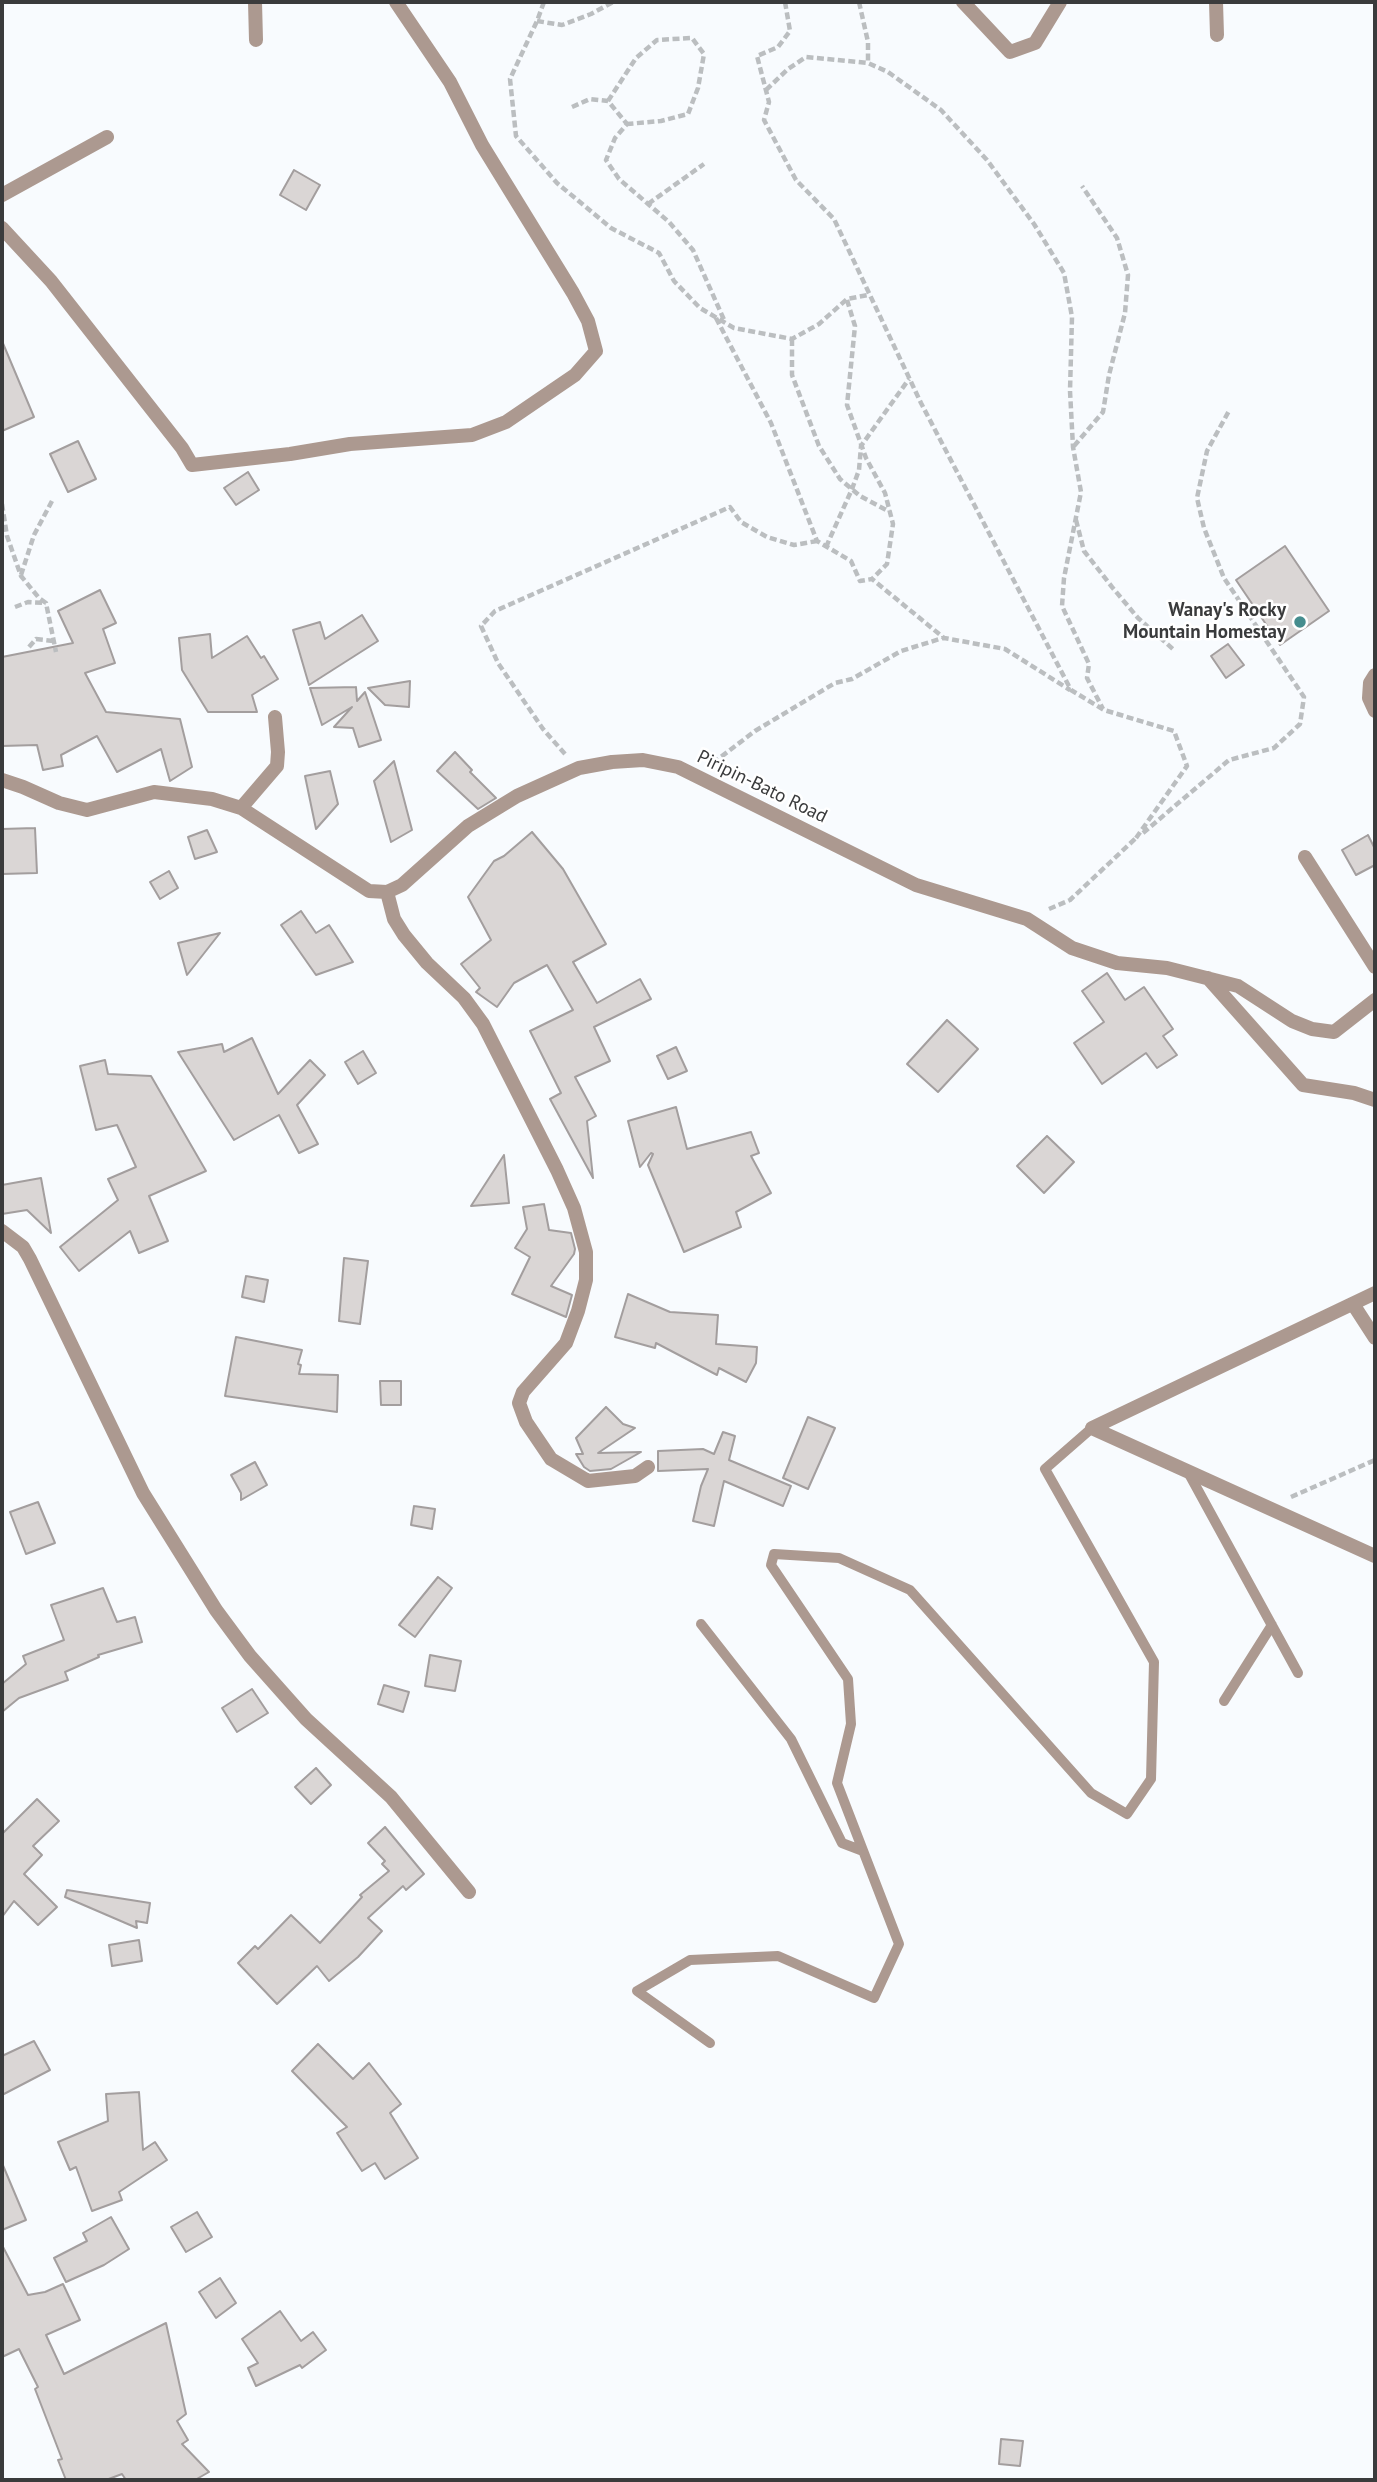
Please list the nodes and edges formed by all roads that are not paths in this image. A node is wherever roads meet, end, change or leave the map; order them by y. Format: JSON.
{"nodes":[{"id":1,"x":255,"y":2,"type":"edge"},
{"id":2,"x":396,"y":2,"type":"edge"},
{"id":3,"x":1060,"y":2,"type":"edge"},
{"id":4,"x":1216,"y":2,"type":"edge"},
{"id":5,"x":965,"y":3,"type":"edge"},
{"id":6,"x":1217,"y":35,"type":"dead end"},
{"id":7,"x":256,"y":40,"type":"dead end"},
{"id":8,"x":107,"y":137,"type":"dead end"},
{"id":9,"x":2,"y":195,"type":"edge"},
{"id":10,"x":2,"y":228,"type":"edge"},
{"id":11,"x":1375,"y":675,"type":"edge"},
{"id":12,"x":1375,"y":711,"type":"edge"},
{"id":13,"x":275,"y":717,"type":"dead end"},
{"id":14,"x":2,"y":780,"type":"edge"},
{"id":15,"x":241,"y":808,"type":"junction"},
{"id":16,"x":1305,"y":857,"type":"dead end"},
{"id":17,"x":387,"y":892,"type":"junction"},
{"id":18,"x":1375,"y":967,"type":"edge"},
{"id":19,"x":1208,"y":978,"type":"junction"},
{"id":20,"x":1375,"y":1000,"type":"edge"},
{"id":21,"x":1375,"y":1100,"type":"edge"},
{"id":22,"x":2,"y":1231,"type":"edge"},
{"id":23,"x":1375,"y":1293,"type":"edge"},
{"id":24,"x":1353,"y":1304,"type":"junction"},
{"id":25,"x":1375,"y":1338,"type":"edge"},
{"id":26,"x":1092,"y":1428,"type":"junction"},
{"id":27,"x":648,"y":1467,"type":"dead end"},
{"id":28,"x":1188,"y":1472,"type":"junction"},
{"id":29,"x":1375,"y":1556,"type":"edge"},
{"id":30,"x":701,"y":1625,"type":"dead end"},
{"id":31,"x":1272,"y":1625,"type":"junction"},
{"id":32,"x":1298,"y":1673,"type":"dead end"},
{"id":33,"x":1224,"y":1701,"type":"dead end"},
{"id":34,"x":863,"y":1851,"type":"junction"},
{"id":35,"x":470,"y":1892,"type":"dead end"},
{"id":36,"x":710,"y":2043,"type":"dead end"}],
"edges":[{"from":1,"to":7,"type":"street"},
{"from":2,"to":10,"type":"street"},
{"from":3,"to":5,"type":"street"},
{"from":4,"to":6,"type":"street"},
{"from":8,"to":9,"type":"street"},
{"from":11,"to":12,"type":"street"},
{"from":13,"to":15,"type":"street"},
{"from":14,"to":15,"type":"street"},
{"from":15,"to":17,"type":"street"},
{"from":16,"to":18,"type":"street"},
{"from":17,"to":19,"type":"street","name":"Piripin-Bato Road"},
{"from":17,"to":27,"type":"street"},
{"from":19,"to":20,"type":"street","name":"Piripin-Bato Road"},
{"from":19,"to":21,"type":"street"},
{"from":22,"to":35,"type":"street"},
{"from":23,"to":24,"type":"street"},
{"from":24,"to":25,"type":"street"},
{"from":24,"to":26,"type":"street"},
{"from":26,"to":28,"type":"street"},
{"from":26,"to":34,"type":"lane"},
{"from":28,"to":29,"type":"street"},
{"from":28,"to":31,"type":"lane"},
{"from":30,"to":34,"type":"lane"},
{"from":31,"to":32,"type":"lane"},
{"from":31,"to":33,"type":"lane"},
{"from":34,"to":36,"type":"lane"}]}
